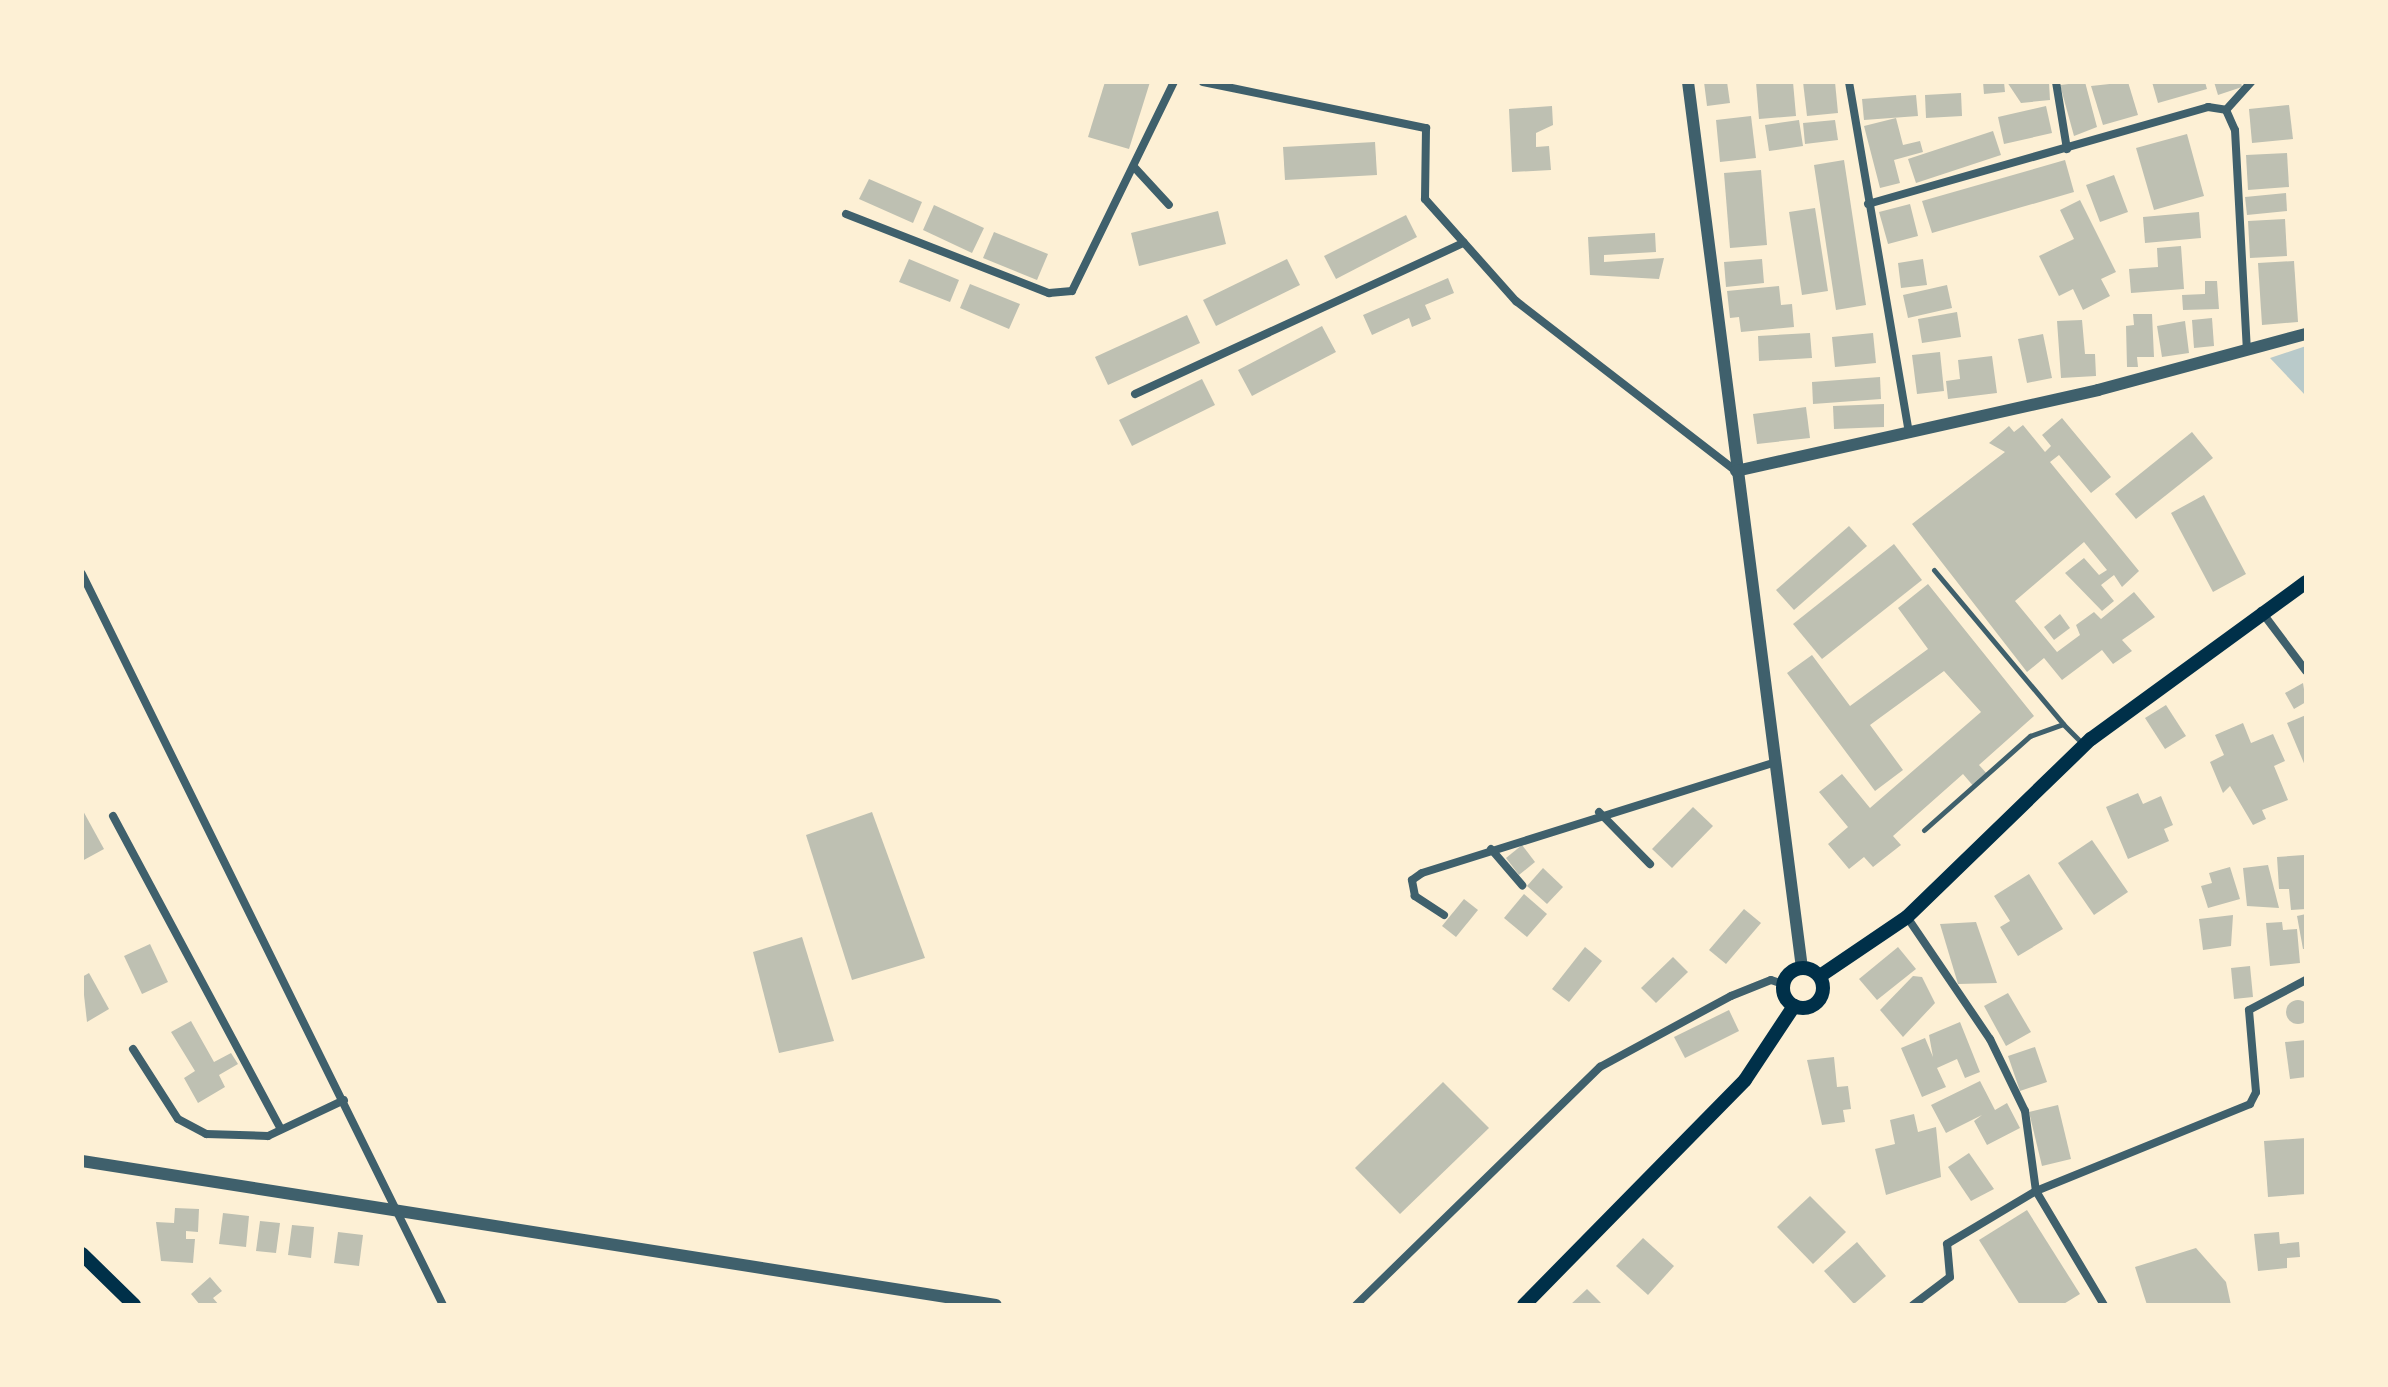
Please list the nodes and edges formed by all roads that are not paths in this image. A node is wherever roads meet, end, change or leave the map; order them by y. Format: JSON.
{"nodes":[{"id":1,"x":1174,"y":82,"type":"edge"},
{"id":2,"x":1203,"y":82,"type":"edge"},
{"id":3,"x":1688,"y":82,"type":"edge"},
{"id":4,"x":1849,"y":82,"type":"edge"},
{"id":5,"x":2056,"y":82,"type":"edge"},
{"id":6,"x":2251,"y":82,"type":"edge"},
{"id":7,"x":2226,"y":110,"type":"junction"},
{"id":8,"x":2067,"y":149,"type":"junction"},
{"id":9,"x":1135,"y":168,"type":"junction"},
{"id":10,"x":1868,"y":204,"type":"junction"},
{"id":11,"x":1169,"y":205,"type":"dead end"},
{"id":12,"x":846,"y":214,"type":"dead end"},
{"id":13,"x":1464,"y":243,"type":"junction"},
{"id":14,"x":2306,"y":334,"type":"edge"},
{"id":15,"x":2247,"y":352,"type":"junction"},
{"id":16,"x":1135,"y":394,"type":"dead end"},
{"id":17,"x":1909,"y":434,"type":"junction"},
{"id":18,"x":1736,"y":471,"type":"junction"},
{"id":19,"x":1934,"y":570,"type":"dead end"},
{"id":20,"x":82,"y":574,"type":"edge"},
{"id":21,"x":2304,"y":585,"type":"edge"},
{"id":22,"x":2261,"y":610,"type":"junction"},
{"id":23,"x":2306,"y":670,"type":"edge"},
{"id":24,"x":2063,"y":724,"type":"junction"},
{"id":25,"x":2085,"y":746,"type":"junction"},
{"id":26,"x":1776,"y":762,"type":"junction"},
{"id":27,"x":1599,"y":812,"type":"junction"},
{"id":28,"x":113,"y":816,"type":"dead end"},
{"id":29,"x":1924,"y":830,"type":"dead end"},
{"id":30,"x":1491,"y":849,"type":"junction"},
{"id":31,"x":1650,"y":864,"type":"dead end"},
{"id":32,"x":1522,"y":885,"type":"dead end"},
{"id":33,"x":1444,"y":915,"type":"dead end"},
{"id":34,"x":1907,"y":917,"type":"junction"},
{"id":35,"x":1802,"y":968,"type":"junction"},
{"id":36,"x":1820,"y":976,"type":"junction"},
{"id":37,"x":2306,"y":980,"type":"edge"},
{"id":38,"x":1783,"y":984,"type":"junction"},
{"id":39,"x":1794,"y":1006,"type":"junction"},
{"id":40,"x":133,"y":1049,"type":"dead end"},
{"id":41,"x":344,"y":1100,"type":"junction"},
{"id":42,"x":281,"y":1129,"type":"junction"},
{"id":43,"x":82,"y":1161,"type":"edge"},
{"id":44,"x":2036,"y":1191,"type":"junction"},
{"id":45,"x":398,"y":1207,"type":"junction"},
{"id":46,"x":82,"y":1254,"type":"edge"},
{"id":47,"x":134,"y":1305,"type":"edge"},
{"id":48,"x":443,"y":1305,"type":"edge"},
{"id":49,"x":996,"y":1305,"type":"edge"},
{"id":50,"x":1356,"y":1305,"type":"edge"},
{"id":51,"x":1524,"y":1305,"type":"edge"},
{"id":52,"x":1913,"y":1305,"type":"edge"},
{"id":53,"x":2104,"y":1305,"type":"edge"}],
"edges":[{"from":1,"to":9,"type":"street"},
{"from":2,"to":13,"type":"street"},
{"from":3,"to":18,"type":"street"},
{"from":4,"to":10,"type":"street"},
{"from":5,"to":8,"type":"street"},
{"from":6,"to":7,"type":"street"},
{"from":7,"to":8,"type":"street"},
{"from":7,"to":15,"type":"street"},
{"from":8,"to":10,"type":"street"},
{"from":9,"to":11,"type":"street"},
{"from":9,"to":12,"type":"street"},
{"from":10,"to":17,"type":"street"},
{"from":13,"to":16,"type":"street"},
{"from":13,"to":18,"type":"street"},
{"from":14,"to":15,"type":"street"},
{"from":15,"to":17,"type":"street"},
{"from":17,"to":18,"type":"street"},
{"from":18,"to":26,"type":"street"},
{"from":19,"to":24,"type":"lane"},
{"from":20,"to":41,"type":"street"},
{"from":21,"to":22,"type":"main road"},
{"from":22,"to":23,"type":"street"},
{"from":22,"to":25,"type":"main road"},
{"from":24,"to":25,"type":"lane"},
{"from":24,"to":29,"type":"lane"},
{"from":25,"to":34,"type":"main road"},
{"from":26,"to":27,"type":"street"},
{"from":26,"to":35,"type":"street"},
{"from":27,"to":30,"type":"street"},
{"from":27,"to":31,"type":"street"},
{"from":28,"to":42,"type":"street"},
{"from":30,"to":32,"type":"street"},
{"from":30,"to":33,"type":"street"},
{"from":34,"to":36,"type":"main road"},
{"from":34,"to":44,"type":"street"},
{"from":35,"to":36,"type":"main road"},
{"from":35,"to":38,"type":"main road"},
{"from":36,"to":39,"type":"main road"},
{"from":37,"to":44,"type":"street"},
{"from":38,"to":39,"type":"main road"},
{"from":38,"to":50,"type":"street"},
{"from":39,"to":51,"type":"main road"},
{"from":40,"to":42,"type":"street"},
{"from":41,"to":42,"type":"street"},
{"from":41,"to":45,"type":"street"},
{"from":43,"to":45,"type":"street"},
{"from":44,"to":52,"type":"street"},
{"from":44,"to":53,"type":"street"},
{"from":45,"to":48,"type":"street"},
{"from":45,"to":49,"type":"street"},
{"from":46,"to":47,"type":"main road"}]}
